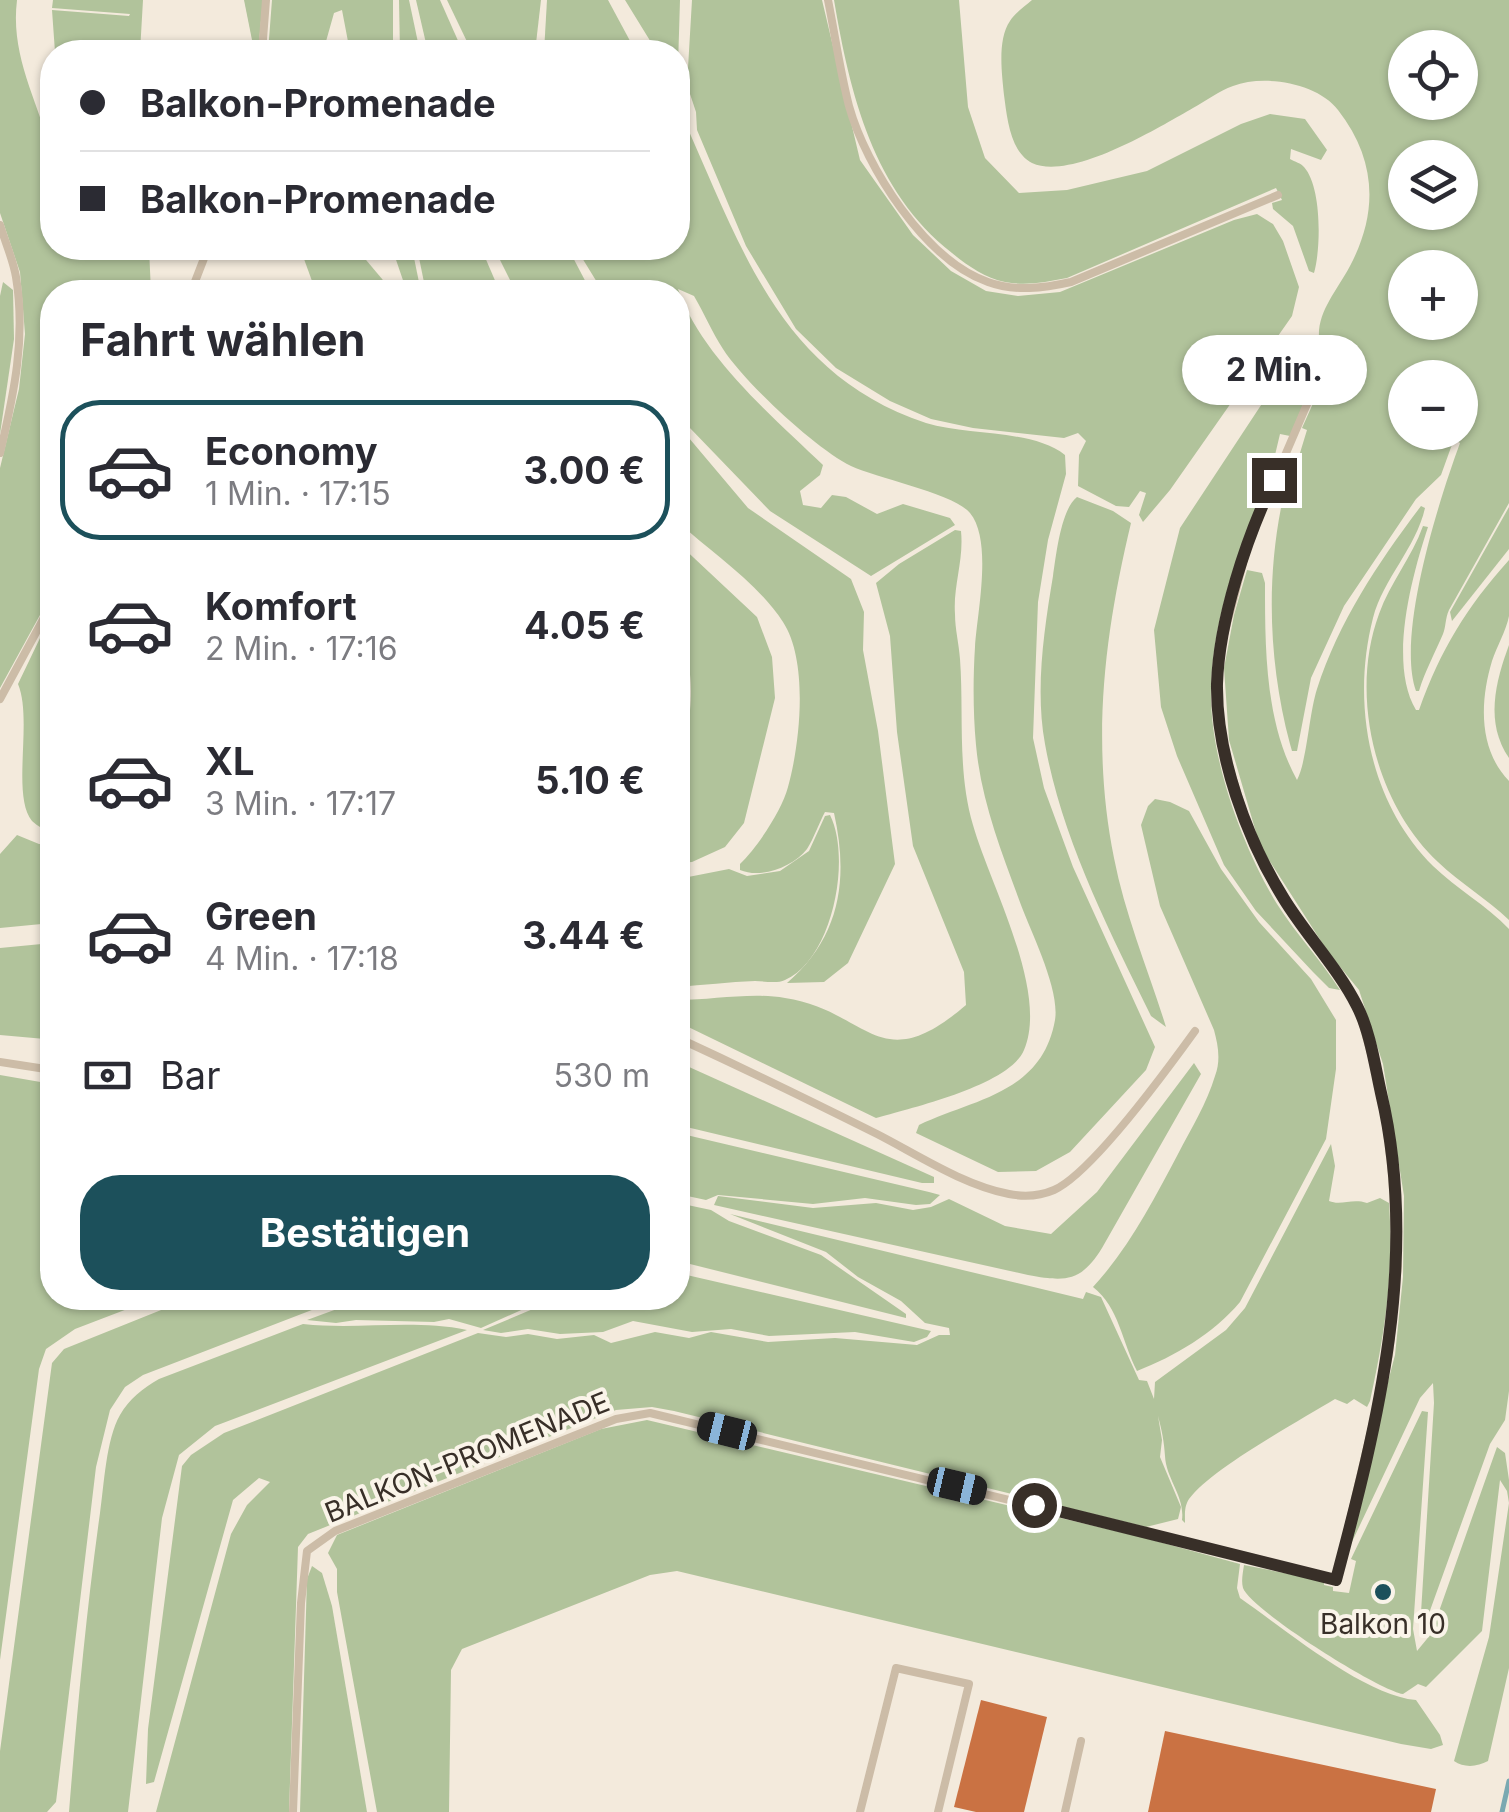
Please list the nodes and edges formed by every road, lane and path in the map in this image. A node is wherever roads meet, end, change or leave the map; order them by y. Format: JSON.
{"nodes":[{"id":1,"x":266,"y":0,"type":"edge"},
{"id":2,"x":828,"y":0,"type":"edge"},
{"id":3,"x":263,"y":40,"type":"edge"},
{"id":4,"x":1278,"y":196,"type":"dead end"},
{"id":5,"x":0,"y":225,"type":"edge"},
{"id":6,"x":1330,"y":353,"type":"dead end"},
{"id":7,"x":0,"y":452,"type":"edge"},
{"id":8,"x":40,"y":625,"type":"edge"},
{"id":9,"x":0,"y":699,"type":"edge"},
{"id":10,"x":1195,"y":1030,"type":"dead end"},
{"id":11,"x":690,"y":1043,"type":"edge"},
{"id":12,"x":0,"y":1062,"type":"edge"},
{"id":13,"x":40,"y":1068,"type":"edge"},
{"id":14,"x":1081,"y":1741,"type":"dead end"},
{"id":15,"x":294,"y":1812,"type":"edge"},
{"id":16,"x":860,"y":1812,"type":"edge"},
{"id":17,"x":938,"y":1812,"type":"edge"},
{"id":18,"x":1065,"y":1812,"type":"edge"}],
"edges":[{"from":1,"to":3,"type":"lane"},
{"from":2,"to":4,"type":"lane"},
{"from":5,"to":7,"type":"lane"},
{"from":6,"to":15,"type":"lane","name":"BALKON-PROMENADE"},
{"from":8,"to":9,"type":"lane"},
{"from":10,"to":11,"type":"lane"},
{"from":12,"to":13,"type":"lane"},
{"from":14,"to":18,"type":"lane"},
{"from":16,"to":17,"type":"lane"}]}
